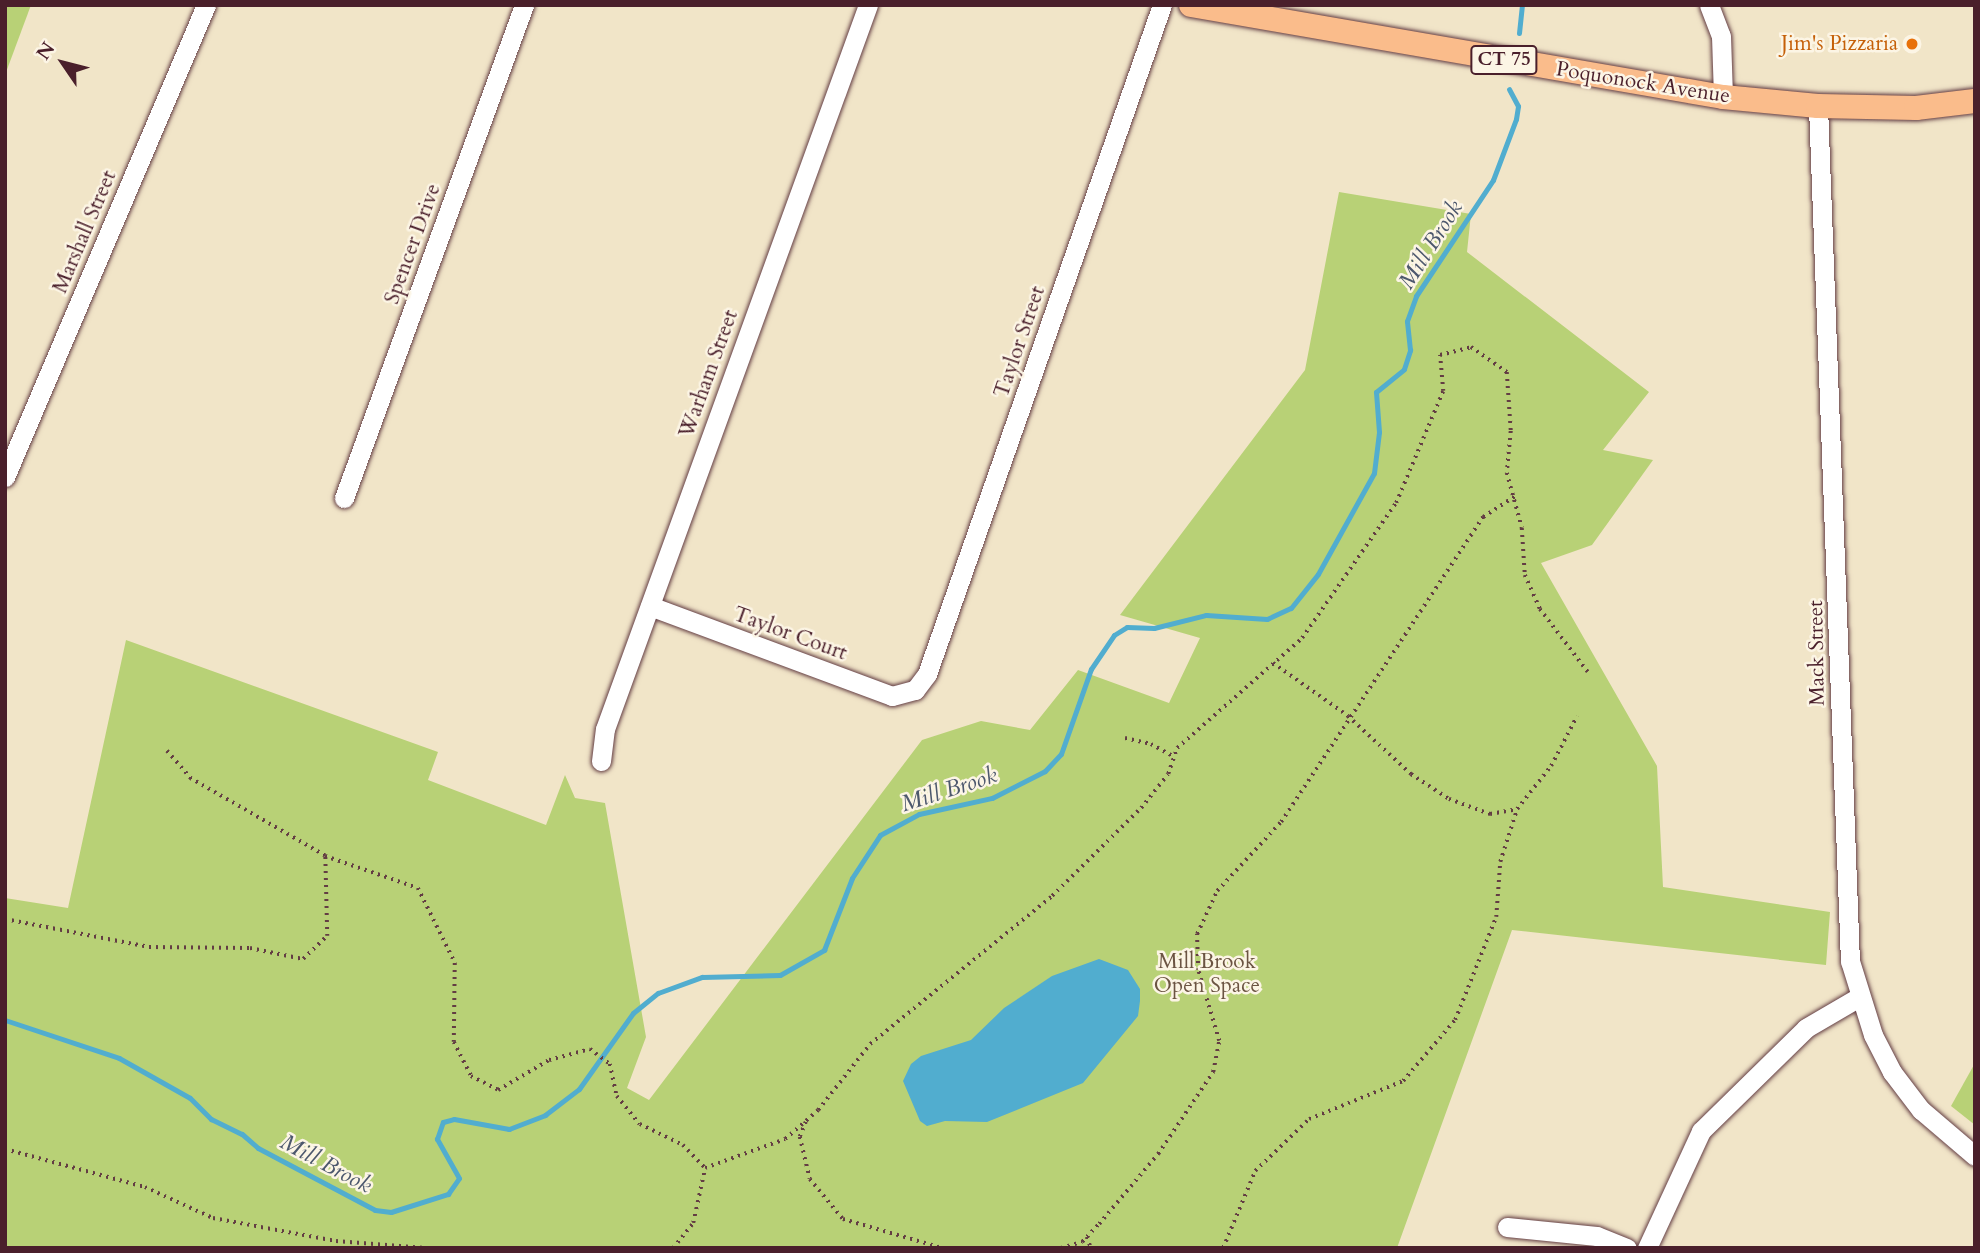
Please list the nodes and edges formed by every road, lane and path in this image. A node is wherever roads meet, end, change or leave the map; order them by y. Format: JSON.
{"nodes":[{"id":1,"x":206,"y":5,"type":"edge"},
{"id":2,"x":524,"y":5,"type":"edge"},
{"id":3,"x":868,"y":5,"type":"edge"},
{"id":4,"x":1162,"y":5,"type":"edge"},
{"id":5,"x":1191,"y":5,"type":"edge"},
{"id":6,"x":1709,"y":5,"type":"edge"},
{"id":7,"x":1723,"y":97,"type":"junction"},
{"id":8,"x":1975,"y":101,"type":"edge"},
{"id":9,"x":1818,"y":106,"type":"junction"},
{"id":10,"x":5,"y":477,"type":"edge"},
{"id":11,"x":1515,"y":496,"type":"junction"},
{"id":12,"x":344,"y":498,"type":"dead end"},
{"id":13,"x":650,"y":606,"type":"junction"},
{"id":14,"x":1273,"y":663,"type":"junction"},
{"id":15,"x":1588,"y":672,"type":"dead end"},
{"id":16,"x":915,"y":690,"type":"joint"},
{"id":17,"x":1348,"y":716,"type":"junction"},
{"id":18,"x":1577,"y":716,"type":"dead end"},
{"id":19,"x":1125,"y":738,"type":"dead end"},
{"id":20,"x":167,"y":751,"type":"dead end"},
{"id":21,"x":1174,"y":757,"type":"junction"},
{"id":22,"x":601,"y":761,"type":"dead end"},
{"id":23,"x":1517,"y":808,"type":"junction"},
{"id":24,"x":325,"y":856,"type":"junction"},
{"id":25,"x":5,"y":919,"type":"edge"},
{"id":26,"x":1859,"y":997,"type":"junction"},
{"id":27,"x":807,"y":1119,"type":"junction"},
{"id":28,"x":5,"y":1149,"type":"edge"},
{"id":29,"x":1975,"y":1156,"type":"edge"},
{"id":30,"x":705,"y":1168,"type":"junction"},
{"id":31,"x":1507,"y":1227,"type":"dead end"},
{"id":32,"x":1087,"y":1236,"type":"junction"},
{"id":33,"x":426,"y":1248,"type":"edge"},
{"id":34,"x":673,"y":1248,"type":"edge"},
{"id":35,"x":942,"y":1248,"type":"edge"},
{"id":36,"x":1061,"y":1248,"type":"edge"},
{"id":37,"x":1091,"y":1248,"type":"edge"},
{"id":38,"x":1223,"y":1248,"type":"edge"},
{"id":39,"x":1627,"y":1248,"type":"edge"},
{"id":40,"x":1647,"y":1248,"type":"edge"}],
"edges":[{"from":1,"to":10,"type":"street","name":"Marshall Street"},
{"from":2,"to":12,"type":"street","name":"Spencer Drive"},
{"from":3,"to":13,"type":"street","name":"Warham Street"},
{"from":4,"to":16,"type":"street","name":"Taylor Street"},
{"from":5,"to":7,"type":"main road","name":"Poquonock Avenue","number":"CT 75"},
{"from":6,"to":7,"type":"street"},
{"from":7,"to":9,"type":"main road","name":"Poquonock Avenue","number":"CT 75"},
{"from":8,"to":9,"type":"main road","name":"Poquonock Avenue","number":"CT 75"},
{"from":9,"to":26,"type":"street","name":"Mack Street"},
{"from":11,"to":14,"type":"path"},
{"from":11,"to":15,"type":"path"},
{"from":11,"to":17,"type":"path"},
{"from":13,"to":16,"type":"street","name":"Taylor Court"},
{"from":13,"to":22,"type":"street","name":"Warham Street"},
{"from":14,"to":17,"type":"path"},
{"from":14,"to":21,"type":"path"},
{"from":17,"to":23,"type":"path"},
{"from":17,"to":32,"type":"path"},
{"from":18,"to":23,"type":"path"},
{"from":19,"to":21,"type":"path"},
{"from":20,"to":24,"type":"path"},
{"from":21,"to":27,"type":"path"},
{"from":23,"to":38,"type":"path"},
{"from":24,"to":25,"type":"path"},
{"from":24,"to":30,"type":"path"},
{"from":26,"to":29,"type":"street","name":"Mack Street"},
{"from":26,"to":40,"type":"street"},
{"from":27,"to":30,"type":"path"},
{"from":27,"to":35,"type":"path"},
{"from":28,"to":33,"type":"path"},
{"from":30,"to":34,"type":"path"},
{"from":31,"to":39,"type":"street"},
{"from":32,"to":36,"type":"path"},
{"from":32,"to":37,"type":"path"}]}
